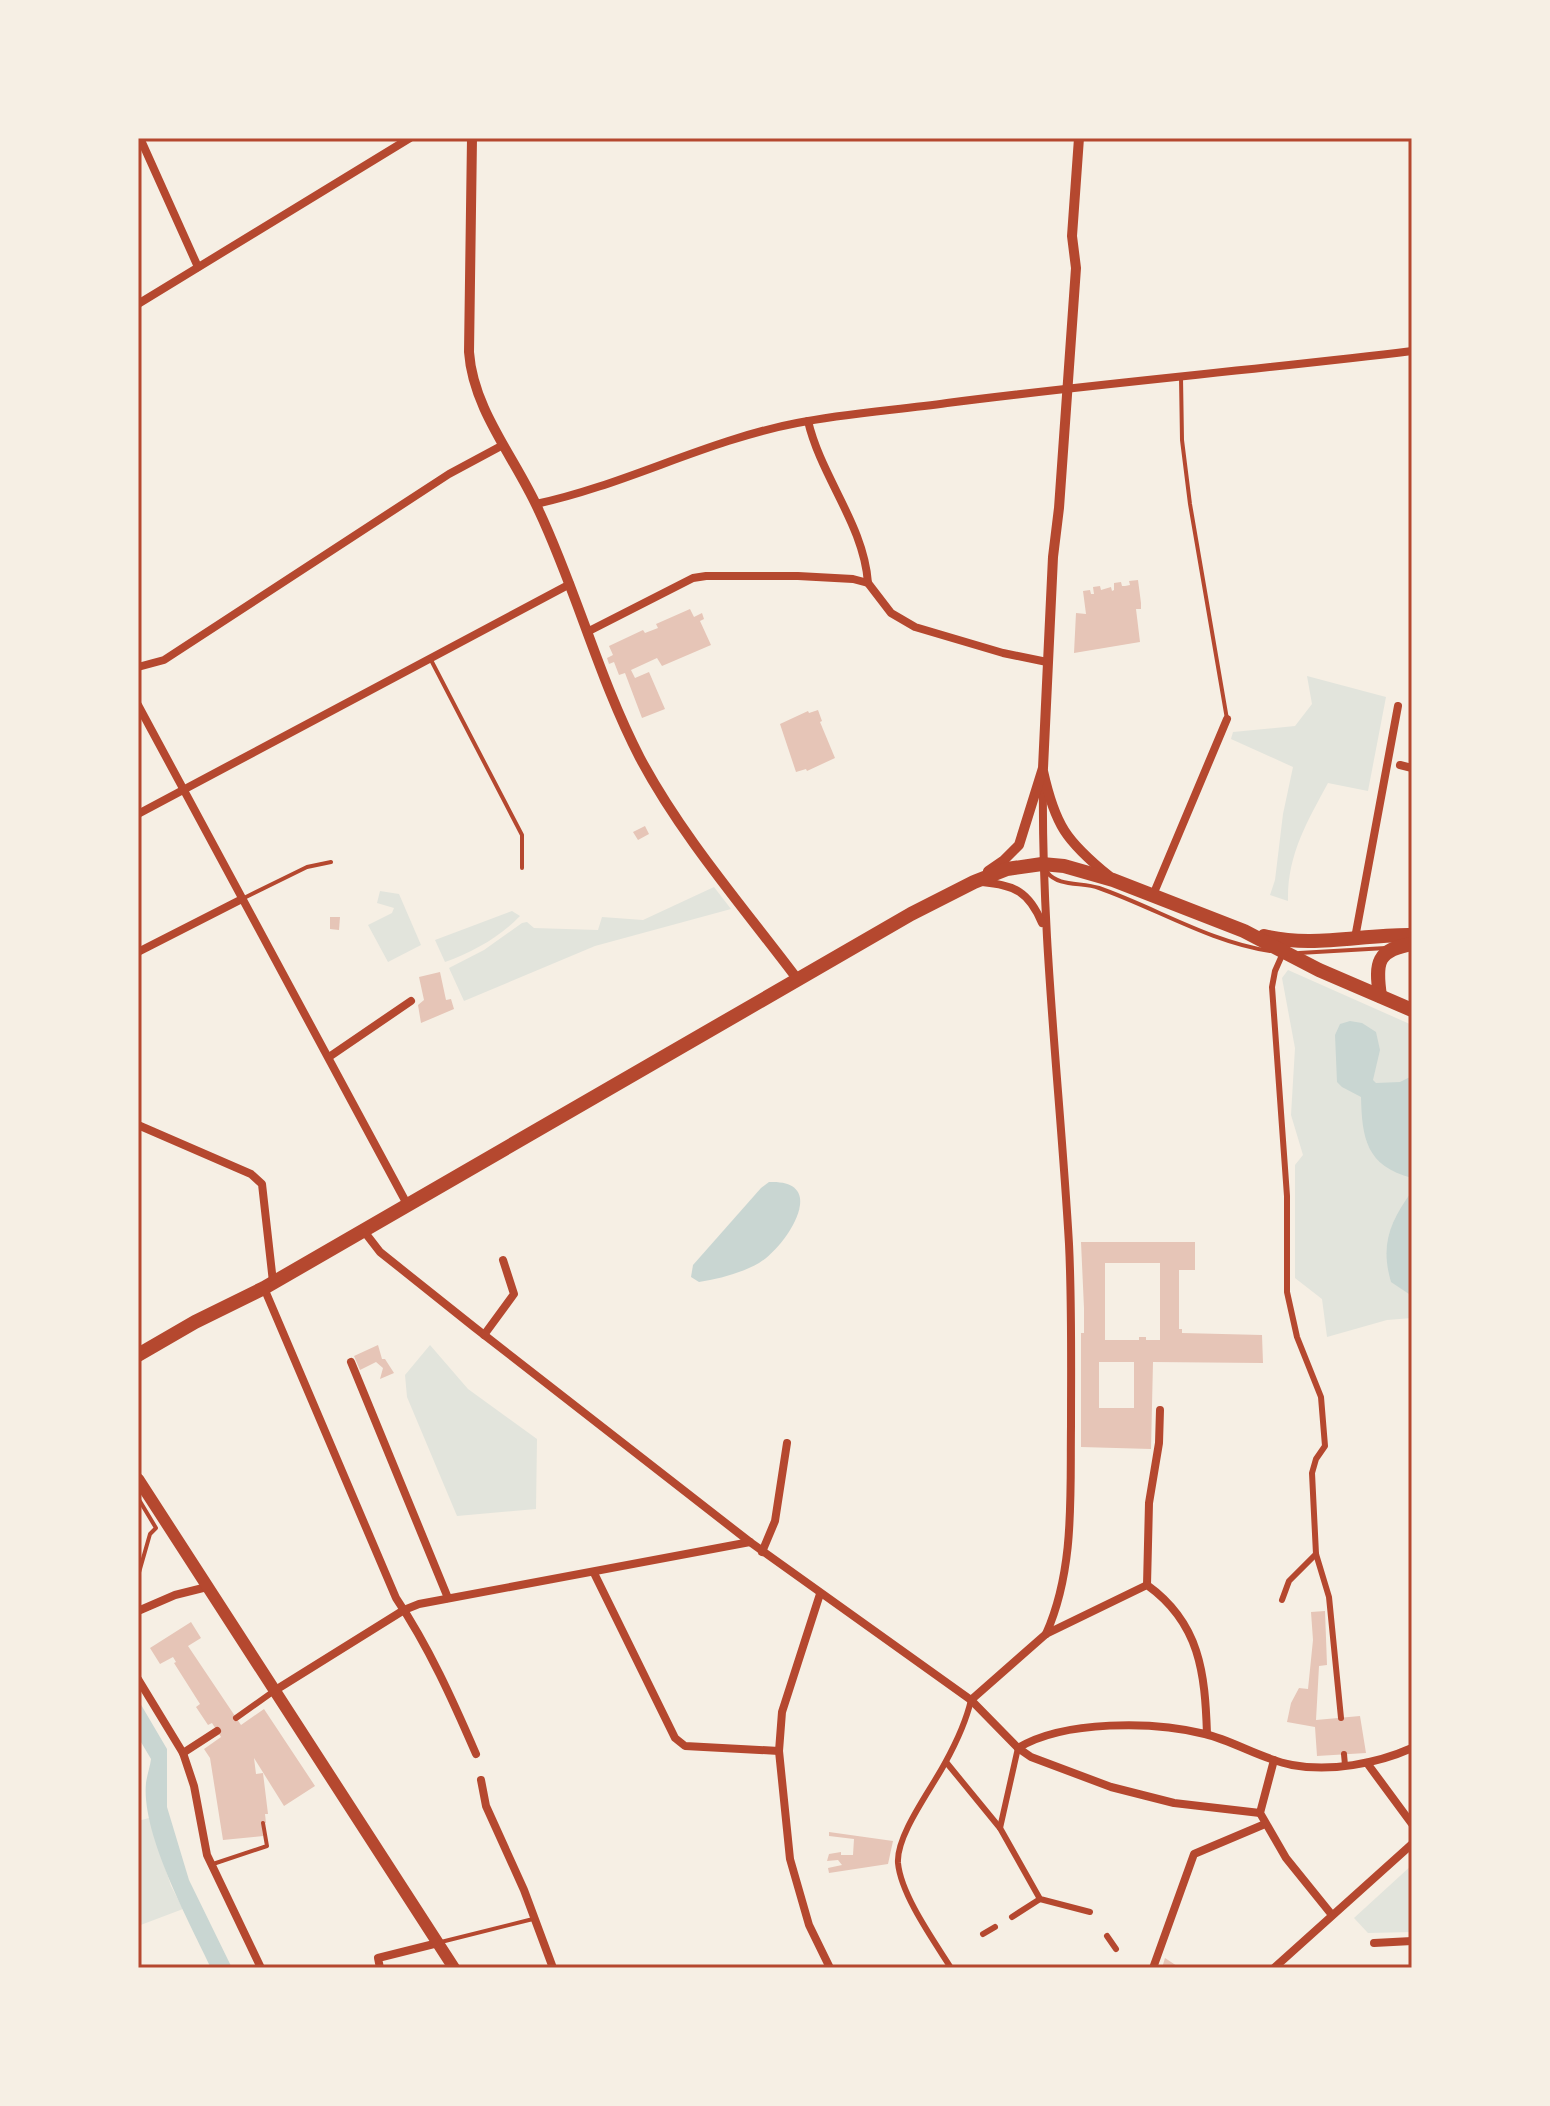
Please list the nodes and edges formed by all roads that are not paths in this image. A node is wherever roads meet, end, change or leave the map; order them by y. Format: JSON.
{"nodes":[{"id":1,"x":140,"y":138,"type":"edge"},
{"id":2,"x":410,"y":138,"type":"edge"},
{"id":3,"x":472,"y":138,"type":"edge"},
{"id":4,"x":1079,"y":138,"type":"edge"},
{"id":5,"x":198,"y":267,"type":"junction"},
{"id":6,"x":138,"y":304,"type":"edge"},
{"id":7,"x":1412,"y":351,"type":"edge"},
{"id":8,"x":1181,"y":375,"type":"junction"},
{"id":9,"x":1067,"y":389,"type":"junction"},
{"id":10,"x":808,"y":421,"type":"junction"},
{"id":11,"x":503,"y":445,"type":"junction"},
{"id":12,"x":536,"y":504,"type":"junction"},
{"id":13,"x":868,"y":583,"type":"junction"},
{"id":14,"x":570,"y":584,"type":"junction"},
{"id":15,"x":587,"y":632,"type":"junction"},
{"id":16,"x":431,"y":659,"type":"junction"},
{"id":17,"x":1047,"y":662,"type":"junction"},
{"id":18,"x":138,"y":667,"type":"edge"},
{"id":19,"x":138,"y":705,"type":"edge"},
{"id":20,"x":1398,"y":706,"type":"dead end"},
{"id":21,"x":1227,"y":719,"type":"joint"},
{"id":22,"x":1400,"y":765,"type":"dead end"},
{"id":23,"x":1043,"y":768,"type":"junction"},
{"id":24,"x":1412,"y":768,"type":"edge"},
{"id":25,"x":183,"y":790,"type":"junction"},
{"id":26,"x":138,"y":814,"type":"edge"},
{"id":27,"x":331,"y":862,"type":"dead end"},
{"id":28,"x":1042,"y":864,"type":"junction"},
{"id":29,"x":522,"y":868,"type":"dead end"},
{"id":30,"x":1113,"y":880,"type":"junction"},
{"id":31,"x":974,"y":882,"type":"junction"},
{"id":32,"x":1153,"y":895,"type":"junction"},
{"id":33,"x":242,"y":899,"type":"junction"},
{"id":34,"x":1045,"y":931,"type":"junction"},
{"id":35,"x":1244,"y":931,"type":"junction"},
{"id":36,"x":1412,"y":935,"type":"edge"},
{"id":37,"x":1355,"y":938,"type":"junction"},
{"id":38,"x":1412,"y":944,"type":"edge"},
{"id":39,"x":1392,"y":947,"type":"junction"},
{"id":40,"x":138,"y":952,"type":"edge"},
{"id":41,"x":1283,"y":953,"type":"junction"},
{"id":42,"x":798,"y":980,"type":"junction"},
{"id":43,"x":1380,"y":996,"type":"junction"},
{"id":44,"x":411,"y":1001,"type":"dead end"},
{"id":45,"x":1412,"y":1010,"type":"edge"},
{"id":46,"x":329,"y":1057,"type":"junction"},
{"id":47,"x":138,"y":1125,"type":"edge"},
{"id":48,"x":407,"y":1204,"type":"junction"},
{"id":49,"x":363,"y":1230,"type":"junction"},
{"id":50,"x":503,"y":1260,"type":"dead end"},
{"id":51,"x":269,"y":1285,"type":"junction"},
{"id":52,"x":484,"y":1335,"type":"junction"},
{"id":53,"x":138,"y":1355,"type":"edge"},
{"id":54,"x":351,"y":1362,"type":"dead end"},
{"id":55,"x":1160,"y":1410,"type":"dead end"},
{"id":56,"x":787,"y":1443,"type":"dead end"},
{"id":57,"x":138,"y":1479,"type":"edge"},
{"id":58,"x":138,"y":1498,"type":"edge"},
{"id":59,"x":750,"y":1542,"type":"junction"},
{"id":60,"x":762,"y":1552,"type":"junction"},
{"id":61,"x":1316,"y":1554,"type":"junction"},
{"id":62,"x":594,"y":1573,"type":"junction"},
{"id":63,"x":138,"y":1576,"type":"edge"},
{"id":64,"x":1147,"y":1585,"type":"junction"},
{"id":65,"x":207,"y":1587,"type":"junction"},
{"id":66,"x":820,"y":1594,"type":"junction"},
{"id":67,"x":448,"y":1598,"type":"junction"},
{"id":68,"x":1282,"y":1600,"type":"dead end"},
{"id":69,"x":404,"y":1610,"type":"junction"},
{"id":70,"x":138,"y":1611,"type":"edge"},
{"id":71,"x":1046,"y":1634,"type":"junction"},
{"id":72,"x":138,"y":1679,"type":"edge"},
{"id":73,"x":274,"y":1691,"type":"junction"},
{"id":74,"x":971,"y":1700,"type":"junction"},
{"id":75,"x":236,"y":1718,"type":"dead end"},
{"id":76,"x":1341,"y":1718,"type":"dead end"},
{"id":77,"x":217,"y":1731,"type":"dead end"},
{"id":78,"x":1207,"y":1734,"type":"junction"},
{"id":79,"x":1018,"y":1748,"type":"junction"},
{"id":80,"x":1412,"y":1748,"type":"edge"},
{"id":81,"x":779,"y":1751,"type":"junction"},
{"id":82,"x":183,"y":1753,"type":"junction"},
{"id":83,"x":476,"y":1754,"type":"dead end"},
{"id":84,"x":1344,"y":1754,"type":"dead end"},
{"id":85,"x":1274,"y":1760,"type":"junction"},
{"id":86,"x":946,"y":1762,"type":"junction"},
{"id":87,"x":1367,"y":1763,"type":"junction"},
{"id":88,"x":1345,"y":1765,"type":"junction"},
{"id":89,"x":481,"y":1780,"type":"dead end"},
{"id":90,"x":1260,"y":1813,"type":"junction"},
{"id":91,"x":263,"y":1823,"type":"dead end"},
{"id":92,"x":1265,"y":1824,"type":"junction"},
{"id":93,"x":1412,"y":1824,"type":"edge"},
{"id":94,"x":1000,"y":1828,"type":"junction"},
{"id":95,"x":1412,"y":1844,"type":"edge"},
{"id":96,"x":211,"y":1865,"type":"junction"},
{"id":97,"x":1040,"y":1899,"type":"junction"},
{"id":98,"x":1090,"y":1912,"type":"dead end"},
{"id":99,"x":1332,"y":1915,"type":"junction"},
{"id":100,"x":1012,"y":1917,"type":"dead end"},
{"id":101,"x":536,"y":1918,"type":"junction"},
{"id":102,"x":995,"y":1927,"type":"dead end"},
{"id":103,"x":983,"y":1934,"type":"dead end"},
{"id":104,"x":1107,"y":1936,"type":"dead end"},
{"id":105,"x":1412,"y":1941,"type":"edge"},
{"id":106,"x":438,"y":1943,"type":"junction"},
{"id":107,"x":1374,"y":1943,"type":"joint"},
{"id":108,"x":1116,"y":1949,"type":"dead end"},
{"id":109,"x":1373,"y":1953,"type":"dead end"},
{"id":110,"x":949,"y":1960,"type":"edge"},
{"id":111,"x":261,"y":1968,"type":"edge"},
{"id":112,"x":380,"y":1968,"type":"edge"},
{"id":113,"x":454,"y":1968,"type":"edge"},
{"id":114,"x":553,"y":1968,"type":"edge"},
{"id":115,"x":830,"y":1968,"type":"edge"},
{"id":116,"x":938,"y":1968,"type":"edge"},
{"id":117,"x":1153,"y":1968,"type":"edge"},
{"id":118,"x":1274,"y":1968,"type":"edge"}],
"edges":[{"from":1,"to":5,"type":"street"},
{"from":2,"to":5,"type":"street"},
{"from":3,"to":11,"type":"street"},
{"from":4,"to":9,"type":"street"},
{"from":5,"to":6,"type":"street"},
{"from":7,"to":8,"type":"street"},
{"from":8,"to":9,"type":"street"},
{"from":8,"to":21,"type":"lane"},
{"from":9,"to":10,"type":"street"},
{"from":9,"to":17,"type":"street"},
{"from":10,"to":12,"type":"street"},
{"from":10,"to":13,"type":"street"},
{"from":11,"to":12,"type":"street"},
{"from":11,"to":18,"type":"street"},
{"from":12,"to":14,"type":"street"},
{"from":13,"to":15,"type":"street"},
{"from":13,"to":17,"type":"street"},
{"from":14,"to":15,"type":"street"},
{"from":14,"to":16,"type":"street"},
{"from":15,"to":42,"type":"street"},
{"from":16,"to":25,"type":"street"},
{"from":16,"to":29,"type":"lane"},
{"from":17,"to":23,"type":"street"},
{"from":19,"to":25,"type":"street"},
{"from":20,"to":37,"type":"street"},
{"from":21,"to":32,"type":"street"},
{"from":22,"to":24,"type":"street"},
{"from":23,"to":28,"type":"street"},
{"from":23,"to":30,"type":"street"},
{"from":23,"to":31,"type":"street"},
{"from":25,"to":26,"type":"street"},
{"from":25,"to":33,"type":"street"},
{"from":27,"to":33,"type":"lane"},
{"from":28,"to":30,"type":"main road"},
{"from":28,"to":31,"type":"main road"},
{"from":28,"to":34,"type":"street"},
{"from":28,"to":41,"type":"lane"},
{"from":30,"to":32,"type":"main road"},
{"from":31,"to":34,"type":"street"},
{"from":31,"to":42,"type":"main road"},
{"from":32,"to":35,"type":"main road"},
{"from":33,"to":40,"type":"street"},
{"from":33,"to":46,"type":"street"},
{"from":34,"to":71,"type":"street"},
{"from":35,"to":37,"type":"main road"},
{"from":35,"to":41,"type":"main road"},
{"from":36,"to":37,"type":"main road"},
{"from":38,"to":39,"type":"main road"},
{"from":39,"to":41,"type":"lane"},
{"from":39,"to":43,"type":"main road"},
{"from":41,"to":43,"type":"main road"},
{"from":41,"to":61,"type":"street"},
{"from":42,"to":48,"type":"main road"},
{"from":43,"to":45,"type":"main road"},
{"from":44,"to":46,"type":"street"},
{"from":46,"to":48,"type":"street"},
{"from":47,"to":51,"type":"street"},
{"from":48,"to":49,"type":"main road"},
{"from":49,"to":51,"type":"main road"},
{"from":49,"to":52,"type":"street"},
{"from":50,"to":52,"type":"street"},
{"from":51,"to":53,"type":"main road"},
{"from":51,"to":69,"type":"street"},
{"from":52,"to":59,"type":"street"},
{"from":54,"to":67,"type":"street"},
{"from":55,"to":64,"type":"street"},
{"from":56,"to":60,"type":"street"},
{"from":57,"to":65,"type":"main road"},
{"from":58,"to":63,"type":"lane"},
{"from":59,"to":60,"type":"street"},
{"from":59,"to":62,"type":"street"},
{"from":60,"to":66,"type":"street"},
{"from":61,"to":68,"type":"street"},
{"from":61,"to":76,"type":"street"},
{"from":62,"to":67,"type":"street"},
{"from":62,"to":81,"type":"street"},
{"from":64,"to":71,"type":"street"},
{"from":64,"to":78,"type":"street"},
{"from":65,"to":70,"type":"street"},
{"from":65,"to":73,"type":"main road"},
{"from":66,"to":74,"type":"street"},
{"from":66,"to":81,"type":"street"},
{"from":67,"to":69,"type":"street"},
{"from":69,"to":73,"type":"street"},
{"from":69,"to":83,"type":"street"},
{"from":71,"to":74,"type":"street"},
{"from":72,"to":82,"type":"street"},
{"from":73,"to":75,"type":"street"},
{"from":73,"to":106,"type":"main road"},
{"from":74,"to":79,"type":"street"},
{"from":74,"to":86,"type":"street"},
{"from":77,"to":82,"type":"street"},
{"from":78,"to":79,"type":"street"},
{"from":78,"to":85,"type":"street"},
{"from":79,"to":90,"type":"street"},
{"from":79,"to":94,"type":"street"},
{"from":80,"to":87,"type":"street"},
{"from":81,"to":115,"type":"street"},
{"from":82,"to":96,"type":"street"},
{"from":84,"to":88,"type":"street"},
{"from":85,"to":88,"type":"street"},
{"from":85,"to":90,"type":"street"},
{"from":86,"to":94,"type":"street"},
{"from":86,"to":110,"type":"street"},
{"from":87,"to":88,"type":"street"},
{"from":87,"to":93,"type":"street"},
{"from":89,"to":101,"type":"street"},
{"from":90,"to":92,"type":"street"},
{"from":91,"to":96,"type":"lane"},
{"from":92,"to":99,"type":"street"},
{"from":92,"to":117,"type":"street"},
{"from":94,"to":97,"type":"street"},
{"from":95,"to":99,"type":"street"},
{"from":96,"to":111,"type":"street"},
{"from":97,"to":98,"type":"street"},
{"from":97,"to":100,"type":"street"},
{"from":99,"to":118,"type":"street"},
{"from":101,"to":106,"type":"lane"},
{"from":101,"to":114,"type":"street"},
{"from":102,"to":103,"type":"street"},
{"from":104,"to":108,"type":"street"},
{"from":105,"to":107,"type":"street"},
{"from":106,"to":112,"type":"street"},
{"from":106,"to":113,"type":"main road"},
{"from":107,"to":109,"type":"lane"},
{"from":110,"to":116,"type":"street"}]}
